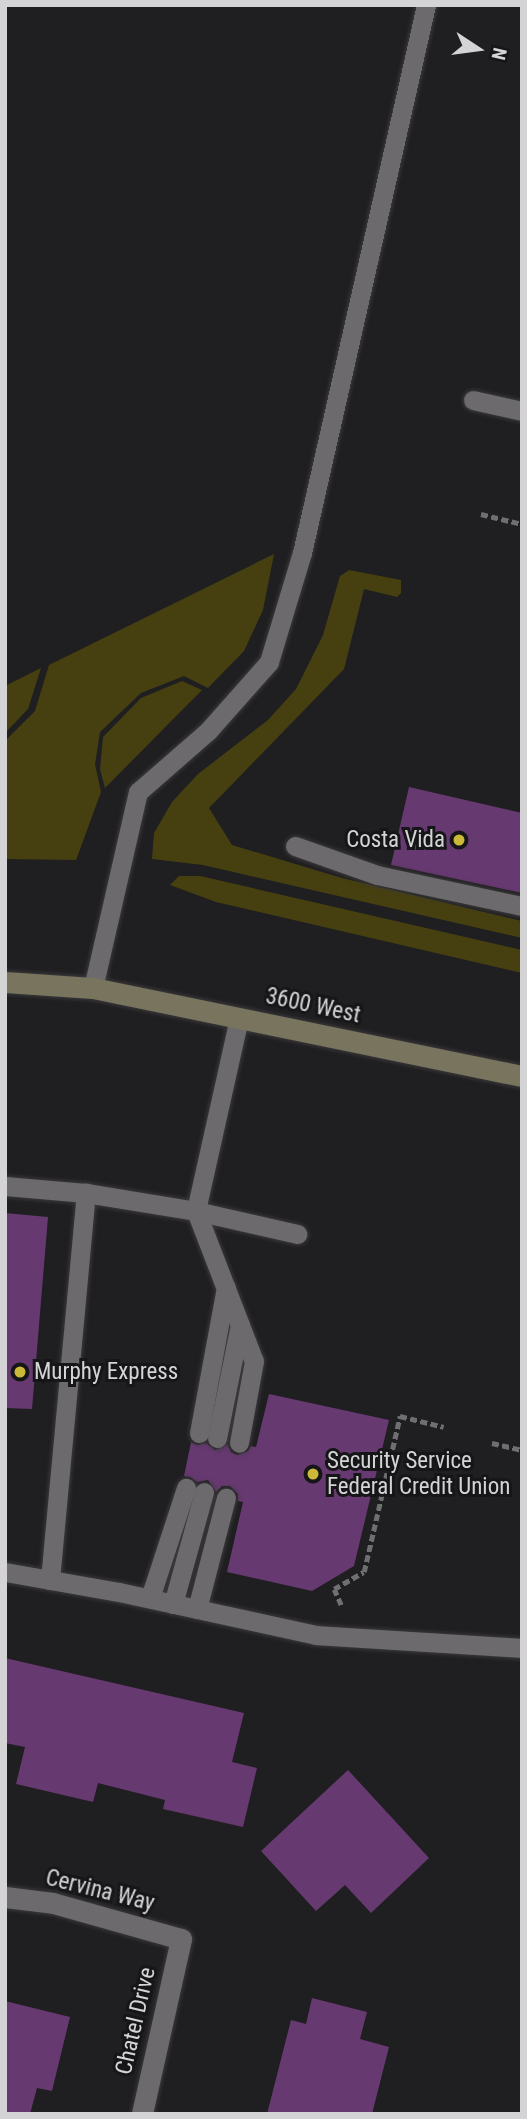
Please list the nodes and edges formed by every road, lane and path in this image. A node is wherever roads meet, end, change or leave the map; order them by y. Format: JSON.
{"nodes":[{"id":1,"x":426,"y":5,"type":"edge"},
{"id":2,"x":473,"y":400,"type":"dead end"},
{"id":3,"x":522,"y":411,"type":"edge"},
{"id":4,"x":481,"y":514,"type":"dead end"},
{"id":5,"x":522,"y":524,"type":"edge"},
{"id":6,"x":295,"y":846,"type":"dead end"},
{"id":7,"x":522,"y":906,"type":"edge"},
{"id":8,"x":5,"y":982,"type":"edge"},
{"id":9,"x":93,"y":988,"type":"junction"},
{"id":10,"x":239,"y":1018,"type":"junction"},
{"id":11,"x":522,"y":1076,"type":"edge"},
{"id":12,"x":5,"y":1186,"type":"edge"},
{"id":13,"x":86,"y":1194,"type":"junction"},
{"id":14,"x":196,"y":1211,"type":"junction"},
{"id":15,"x":297,"y":1234,"type":"dead end"},
{"id":16,"x":226,"y":1286,"type":"junction"},
{"id":17,"x":240,"y":1323,"type":"junction"},
{"id":18,"x":444,"y":1427,"type":"dead end"},
{"id":19,"x":239,"y":1443,"type":"dead end"},
{"id":20,"x":492,"y":1443,"type":"dead end"},
{"id":21,"x":522,"y":1450,"type":"edge"},
{"id":22,"x":226,"y":1498,"type":"dead end"},
{"id":23,"x":5,"y":1572,"type":"edge"},
{"id":24,"x":50,"y":1580,"type":"junction"},
{"id":25,"x":150,"y":1598,"type":"junction"},
{"id":26,"x":173,"y":1604,"type":"junction"},
{"id":27,"x":197,"y":1609,"type":"junction"},
{"id":28,"x":356,"y":1638,"type":"junction"},
{"id":29,"x":522,"y":1648,"type":"edge"},
{"id":30,"x":5,"y":1897,"type":"edge"},
{"id":31,"x":181,"y":1939,"type":"joint"},
{"id":32,"x":142,"y":2114,"type":"edge"}],
"edges":[{"from":1,"to":9,"type":"lane"},
{"from":2,"to":3,"type":"lane"},
{"from":4,"to":5,"type":"path"},
{"from":6,"to":7,"type":"lane"},
{"from":8,"to":9,"type":"street","name":"3600 West"},
{"from":9,"to":10,"type":"street","name":"3600 West"},
{"from":10,"to":11,"type":"street","name":"3600 West"},
{"from":10,"to":14,"type":"lane"},
{"from":12,"to":13,"type":"lane"},
{"from":13,"to":14,"type":"lane"},
{"from":13,"to":24,"type":"lane"},
{"from":14,"to":15,"type":"lane"},
{"from":14,"to":16,"type":"lane"},
{"from":16,"to":17,"type":"lane"},
{"from":16,"to":17,"type":"lane"},
{"from":17,"to":19,"type":"lane"},
{"from":18,"to":28,"type":"path"},
{"from":20,"to":21,"type":"path"},
{"from":22,"to":27,"type":"lane"},
{"from":23,"to":24,"type":"lane"},
{"from":24,"to":25,"type":"lane"},
{"from":25,"to":26,"type":"lane"},
{"from":25,"to":26,"type":"lane"},
{"from":26,"to":27,"type":"lane"},
{"from":27,"to":28,"type":"lane"},
{"from":28,"to":29,"type":"lane"},
{"from":30,"to":31,"type":"street","name":"Cervina Way"},
{"from":31,"to":32,"type":"street","name":"Chatel Drive"}]}
